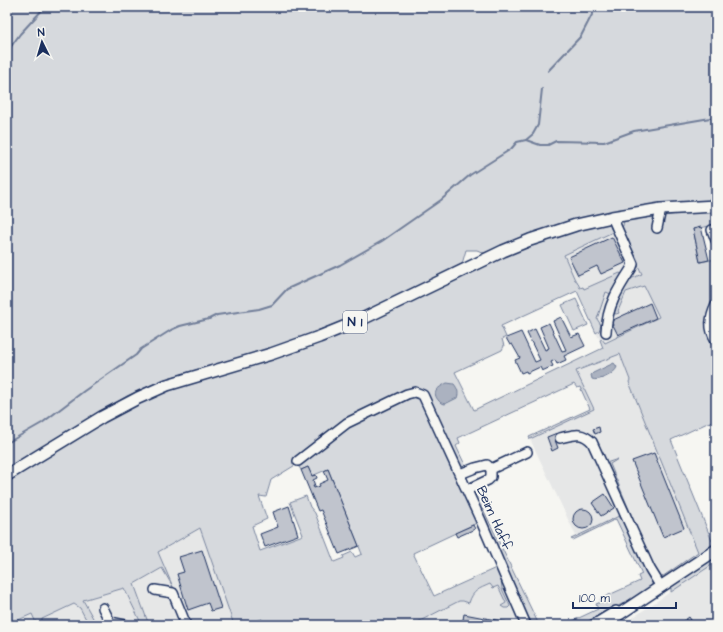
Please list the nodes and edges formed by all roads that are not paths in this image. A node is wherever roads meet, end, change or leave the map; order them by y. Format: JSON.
{"nodes":[{"id":1,"x":716,"y":206,"type":"edge"},
{"id":2,"x":661,"y":209,"type":"junction"},
{"id":3,"x":612,"y":216,"type":"junction"},
{"id":4,"x":657,"y":228,"type":"dead end"},
{"id":5,"x":712,"y":230,"type":"dead end"},
{"id":6,"x":716,"y":240,"type":"edge"},
{"id":7,"x":716,"y":305,"type":"edge"},
{"id":8,"x":606,"y":332,"type":"dead end"},
{"id":9,"x":716,"y":340,"type":"edge"},
{"id":10,"x":560,"y":438,"type":"dead end"},
{"id":11,"x":527,"y":452,"type":"dead end"},
{"id":12,"x":298,"y":461,"type":"dead end"},
{"id":13,"x":491,"y":469,"type":"junction"},
{"id":14,"x":460,"y":474,"type":"junction"},
{"id":15,"x":7,"y":475,"type":"edge"},
{"id":16,"x":467,"y":490,"type":"junction"},
{"id":17,"x":716,"y":550,"type":"edge"},
{"id":18,"x":661,"y":587,"type":"junction"},
{"id":19,"x":155,"y":590,"type":"dead end"},
{"id":20,"x":642,"y":600,"type":"junction"},
{"id":21,"x":103,"y":608,"type":"dead end"},
{"id":22,"x":125,"y":625,"type":"edge"},
{"id":23,"x":186,"y":625,"type":"edge"},
{"id":24,"x":526,"y":625,"type":"edge"},
{"id":25,"x":593,"y":625,"type":"edge"},
{"id":26,"x":603,"y":625,"type":"edge"}],
"edges":[{"from":1,"to":2,"type":"main road","number":"N 1"},
{"from":2,"to":3,"type":"main road","number":"N 1"},
{"from":2,"to":4,"type":"street"},
{"from":3,"to":8,"type":"street"},
{"from":3,"to":15,"type":"main road","number":"N 1"},
{"from":5,"to":6,"type":"street"},
{"from":7,"to":9,"type":"street"},
{"from":10,"to":18,"type":"street"},
{"from":11,"to":13,"type":"street"},
{"from":12,"to":14,"type":"street","name":"Beim Haff"},
{"from":13,"to":14,"type":"street"},
{"from":13,"to":16,"type":"street"},
{"from":14,"to":16,"type":"street","name":"Beim Haff"},
{"from":16,"to":24,"type":"street","name":"Beim Haff"},
{"from":17,"to":18,"type":"main road"},
{"from":18,"to":20,"type":"main road"},
{"from":19,"to":23,"type":"street"},
{"from":20,"to":25,"type":"street"},
{"from":20,"to":26,"type":"main road"},
{"from":21,"to":22,"type":"street"}]}
